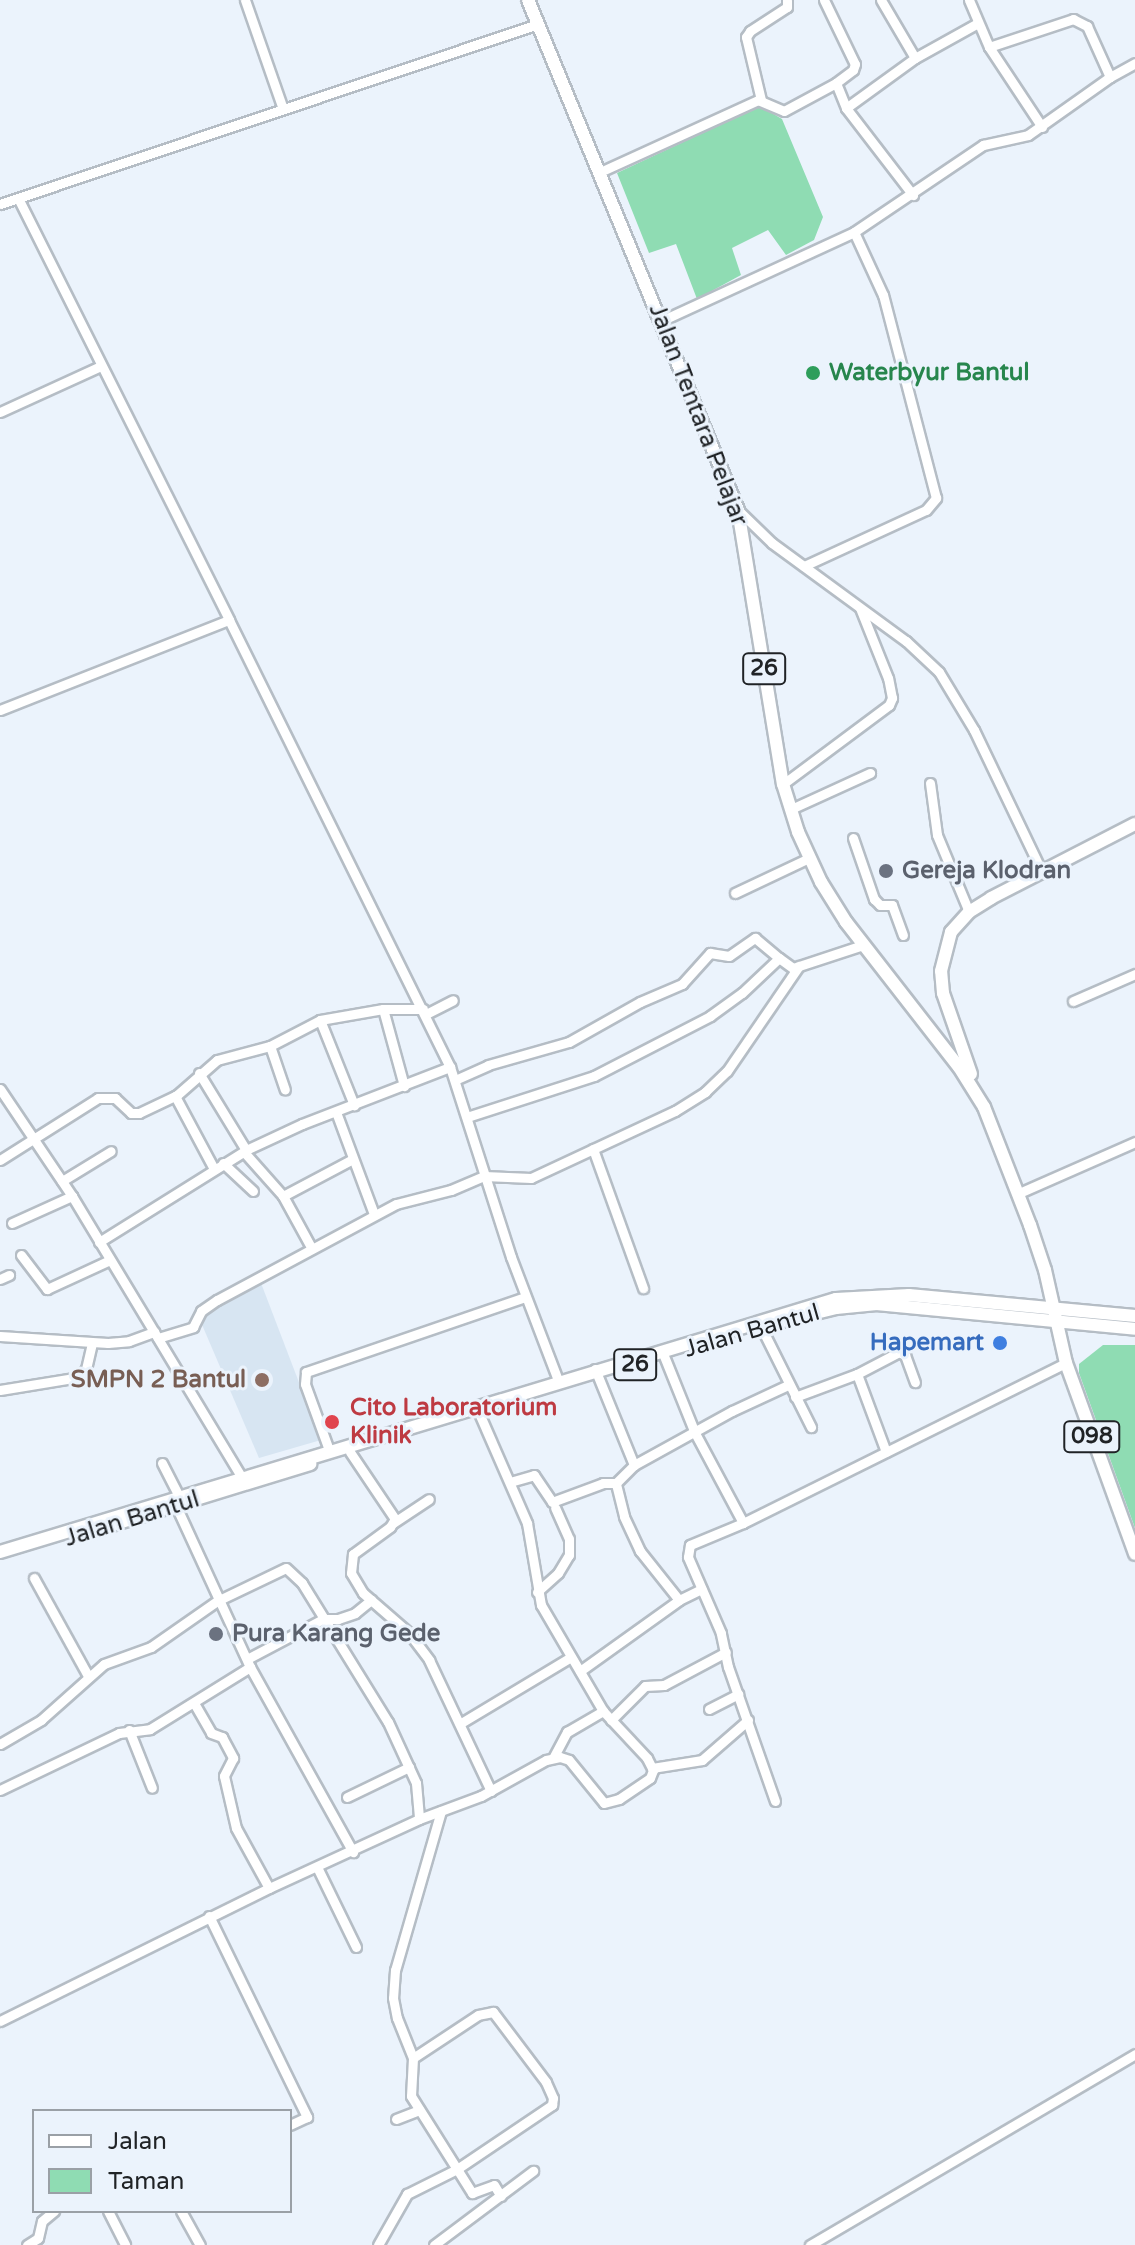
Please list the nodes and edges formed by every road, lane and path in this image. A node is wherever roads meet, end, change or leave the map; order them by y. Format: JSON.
{"nodes":[{"id":1,"x":245,"y":0,"type":"edge"},
{"id":2,"x":528,"y":0,"type":"edge"},
{"id":3,"x":787,"y":0,"type":"edge"},
{"id":4,"x":824,"y":0,"type":"edge"},
{"id":5,"x":881,"y":0,"type":"edge"},
{"id":6,"x":969,"y":0,"type":"edge"},
{"id":7,"x":978,"y":23,"type":"junction"},
{"id":8,"x":538,"y":24,"type":"junction"},
{"id":9,"x":989,"y":47,"type":"junction"},
{"id":10,"x":915,"y":58,"type":"junction"},
{"id":11,"x":1135,"y":63,"type":"edge"},
{"id":12,"x":1110,"y":77,"type":"junction"},
{"id":13,"x":836,"y":83,"type":"junction"},
{"id":14,"x":761,"y":100,"type":"junction"},
{"id":15,"x":846,"y":108,"type":"junction"},
{"id":16,"x":283,"y":109,"type":"junction"},
{"id":17,"x":1042,"y":127,"type":"junction"},
{"id":18,"x":600,"y":172,"type":"junction"},
{"id":19,"x":913,"y":195,"type":"junction"},
{"id":20,"x":18,"y":198,"type":"junction"},
{"id":21,"x":0,"y":204,"type":"edge"},
{"id":22,"x":854,"y":232,"type":"junction"},
{"id":23,"x":663,"y":320,"type":"junction"},
{"id":24,"x":101,"y":366,"type":"junction"},
{"id":25,"x":0,"y":412,"type":"edge"},
{"id":26,"x":738,"y":510,"type":"junction"},
{"id":27,"x":804,"y":566,"type":"junction"},
{"id":28,"x":859,"y":607,"type":"junction"},
{"id":29,"x":229,"y":620,"type":"junction"},
{"id":30,"x":0,"y":710,"type":"edge"},
{"id":31,"x":870,"y":773,"type":"dead end"},
{"id":32,"x":930,"y":783,"type":"dead end"},
{"id":33,"x":783,"y":784,"type":"junction"},
{"id":34,"x":791,"y":809,"type":"junction"},
{"id":35,"x":1135,"y":824,"type":"edge"},
{"id":36,"x":853,"y":838,"type":"dead end"},
{"id":37,"x":809,"y":858,"type":"junction"},
{"id":38,"x":1042,"y":872,"type":"junction"},
{"id":39,"x":735,"y":893,"type":"dead end"},
{"id":40,"x":969,"y":912,"type":"junction"},
{"id":41,"x":903,"y":935,"type":"dead end"},
{"id":42,"x":863,"y":945,"type":"junction"},
{"id":43,"x":779,"y":958,"type":"junction"},
{"id":44,"x":799,"y":966,"type":"junction"},
{"id":45,"x":1135,"y":974,"type":"edge"},
{"id":46,"x":453,"y":1000,"type":"dead end"},
{"id":47,"x":1073,"y":1001,"type":"dead end"},
{"id":48,"x":383,"y":1009,"type":"junction"},
{"id":49,"x":425,"y":1012,"type":"junction"},
{"id":50,"x":320,"y":1020,"type":"junction"},
{"id":51,"x":270,"y":1046,"type":"junction"},
{"id":52,"x":450,"y":1067,"type":"junction"},
{"id":53,"x":199,"y":1073,"type":"junction"},
{"id":54,"x":455,"y":1080,"type":"junction"},
{"id":55,"x":404,"y":1086,"type":"junction"},
{"id":56,"x":0,"y":1089,"type":"edge"},
{"id":57,"x":285,"y":1090,"type":"dead end"},
{"id":58,"x":175,"y":1096,"type":"junction"},
{"id":59,"x":354,"y":1105,"type":"junction"},
{"id":60,"x":336,"y":1112,"type":"junction"},
{"id":61,"x":467,"y":1117,"type":"junction"},
{"id":62,"x":991,"y":1125,"type":"junction"},
{"id":63,"x":35,"y":1139,"type":"junction"},
{"id":64,"x":1135,"y":1142,"type":"edge"},
{"id":65,"x":593,"y":1149,"type":"junction"},
{"id":66,"x":111,"y":1151,"type":"dead end"},
{"id":67,"x":245,"y":1151,"type":"junction"},
{"id":68,"x":353,"y":1159,"type":"junction"},
{"id":69,"x":0,"y":1160,"type":"edge"},
{"id":70,"x":219,"y":1166,"type":"junction"},
{"id":71,"x":484,"y":1176,"type":"junction"},
{"id":72,"x":62,"y":1181,"type":"junction"},
{"id":73,"x":253,"y":1191,"type":"dead end"},
{"id":74,"x":1019,"y":1193,"type":"junction"},
{"id":75,"x":72,"y":1196,"type":"junction"},
{"id":76,"x":283,"y":1196,"type":"junction"},
{"id":77,"x":374,"y":1214,"type":"junction"},
{"id":78,"x":12,"y":1223,"type":"dead end"},
{"id":79,"x":99,"y":1242,"type":"junction"},
{"id":80,"x":312,"y":1249,"type":"junction"},
{"id":81,"x":21,"y":1255,"type":"dead end"},
{"id":82,"x":110,"y":1260,"type":"junction"},
{"id":83,"x":643,"y":1288,"type":"dead end"},
{"id":84,"x":525,"y":1297,"type":"junction"},
{"id":85,"x":1053,"y":1313,"type":"junction"},
{"id":86,"x":1135,"y":1316,"type":"edge"},
{"id":87,"x":761,"y":1327,"type":"junction"},
{"id":88,"x":1135,"y":1329,"type":"edge"},
{"id":89,"x":156,"y":1335,"type":"junction"},
{"id":90,"x":0,"y":1336,"type":"edge"},
{"id":91,"x":92,"y":1343,"type":"junction"},
{"id":92,"x":664,"y":1356,"type":"junction"},
{"id":93,"x":1066,"y":1363,"type":"junction"},
{"id":94,"x":597,"y":1373,"type":"junction"},
{"id":95,"x":857,"y":1374,"type":"junction"},
{"id":96,"x":558,"y":1380,"type":"junction"},
{"id":97,"x":915,"y":1382,"type":"dead end"},
{"id":98,"x":788,"y":1385,"type":"junction"},
{"id":99,"x":0,"y":1390,"type":"edge"},
{"id":100,"x":795,"y":1397,"type":"junction"},
{"id":101,"x":479,"y":1413,"type":"junction"},
{"id":102,"x":811,"y":1427,"type":"dead end"},
{"id":103,"x":695,"y":1433,"type":"junction"},
{"id":104,"x":329,"y":1450,"type":"junction"},
{"id":105,"x":350,"y":1452,"type":"junction"},
{"id":106,"x":886,"y":1452,"type":"junction"},
{"id":107,"x":162,"y":1463,"type":"dead end"},
{"id":108,"x":634,"y":1465,"type":"junction"},
{"id":109,"x":241,"y":1476,"type":"junction"},
{"id":110,"x":510,"y":1482,"type":"junction"},
{"id":111,"x":616,"y":1483,"type":"junction"},
{"id":112,"x":429,"y":1499,"type":"dead end"},
{"id":113,"x":177,"y":1500,"type":"junction"},
{"id":114,"x":555,"y":1508,"type":"dead end"},
{"id":115,"x":393,"y":1523,"type":"junction"},
{"id":116,"x":743,"y":1523,"type":"junction"},
{"id":117,"x":0,"y":1552,"type":"edge"},
{"id":118,"x":1135,"y":1554,"type":"edge"},
{"id":119,"x":0,"y":1560,"type":"edge"},
{"id":120,"x":34,"y":1578,"type":"dead end"},
{"id":121,"x":702,"y":1589,"type":"junction"},
{"id":122,"x":537,"y":1592,"type":"junction"},
{"id":123,"x":371,"y":1600,"type":"junction"},
{"id":124,"x":679,"y":1600,"type":"junction"},
{"id":125,"x":217,"y":1601,"type":"junction"},
{"id":126,"x":323,"y":1619,"type":"junction"},
{"id":127,"x":726,"y":1652,"type":"junction"},
{"id":128,"x":571,"y":1657,"type":"junction"},
{"id":129,"x":249,"y":1663,"type":"junction"},
{"id":130,"x":580,"y":1671,"type":"junction"},
{"id":131,"x":88,"y":1676,"type":"junction"},
{"id":132,"x":738,"y":1694,"type":"junction"},
{"id":133,"x":194,"y":1703,"type":"junction"},
{"id":134,"x":709,"y":1709,"type":"dead end"},
{"id":135,"x":603,"y":1711,"type":"junction"},
{"id":136,"x":611,"y":1720,"type":"junction"},
{"id":137,"x":748,"y":1720,"type":"junction"},
{"id":138,"x":461,"y":1723,"type":"junction"},
{"id":139,"x":129,"y":1730,"type":"junction"},
{"id":140,"x":0,"y":1744,"type":"edge"},
{"id":141,"x":553,"y":1758,"type":"junction"},
{"id":142,"x":409,"y":1767,"type":"junction"},
{"id":143,"x":652,"y":1768,"type":"junction"},
{"id":144,"x":152,"y":1788,"type":"dead end"},
{"id":145,"x":0,"y":1789,"type":"edge"},
{"id":146,"x":491,"y":1791,"type":"junction"},
{"id":147,"x":347,"y":1797,"type":"dead end"},
{"id":148,"x":775,"y":1801,"type":"dead end"},
{"id":149,"x":438,"y":1812,"type":"junction"},
{"id":150,"x":420,"y":1819,"type":"junction"},
{"id":151,"x":353,"y":1852,"type":"junction"},
{"id":152,"x":317,"y":1867,"type":"junction"},
{"id":153,"x":269,"y":1888,"type":"junction"},
{"id":154,"x":209,"y":1916,"type":"junction"},
{"id":155,"x":356,"y":1947,"type":"dead end"},
{"id":156,"x":0,"y":2021,"type":"edge"},
{"id":157,"x":1135,"y":2054,"type":"edge"},
{"id":158,"x":413,"y":2058,"type":"junction"},
{"id":159,"x":419,"y":2110,"type":"junction"},
{"id":160,"x":396,"y":2119,"type":"dead end"},
{"id":161,"x":292,"y":2124,"type":"edge"},
{"id":162,"x":457,"y":2169,"type":"junction"},
{"id":163,"x":533,"y":2171,"type":"dead end"},
{"id":164,"x":501,"y":2196,"type":"junction"},
{"id":165,"x":52,"y":2213,"type":"edge"},
{"id":166,"x":109,"y":2213,"type":"edge"},
{"id":167,"x":182,"y":2213,"type":"edge"},
{"id":168,"x":27,"y":2245,"type":"edge"},
{"id":169,"x":125,"y":2245,"type":"edge"},
{"id":170,"x":200,"y":2245,"type":"edge"},
{"id":171,"x":378,"y":2245,"type":"edge"},
{"id":172,"x":434,"y":2245,"type":"edge"},
{"id":173,"x":810,"y":2245,"type":"edge"}],
"edges":[{"from":1,"to":16,"type":"street"},
{"from":2,"to":8,"type":"main road","name":"Jalan Tentara Pelajar","number":"26"},
{"from":3,"to":14,"type":"street"},
{"from":4,"to":13,"type":"street"},
{"from":5,"to":10,"type":"street"},
{"from":6,"to":7,"type":"street"},
{"from":7,"to":9,"type":"street"},
{"from":7,"to":10,"type":"street"},
{"from":8,"to":16,"type":"street"},
{"from":8,"to":18,"type":"main road","name":"Jalan Tentara Pelajar","number":"26"},
{"from":9,"to":12,"type":"street"},
{"from":9,"to":17,"type":"street"},
{"from":10,"to":15,"type":"street"},
{"from":11,"to":12,"type":"street"},
{"from":12,"to":17,"type":"street"},
{"from":13,"to":14,"type":"street"},
{"from":13,"to":15,"type":"street"},
{"from":14,"to":18,"type":"street"},
{"from":15,"to":19,"type":"street"},
{"from":16,"to":20,"type":"street"},
{"from":17,"to":19,"type":"street"},
{"from":18,"to":23,"type":"main road","name":"Jalan Tentara Pelajar","number":"26"},
{"from":19,"to":22,"type":"street"},
{"from":20,"to":21,"type":"street"},
{"from":20,"to":24,"type":"street"},
{"from":22,"to":23,"type":"street"},
{"from":22,"to":27,"type":"street"},
{"from":23,"to":26,"type":"main road","name":"Jalan Tentara Pelajar","number":"26"},
{"from":24,"to":25,"type":"street"},
{"from":24,"to":29,"type":"street"},
{"from":26,"to":27,"type":"street"},
{"from":26,"to":33,"type":"main road","name":"Jalan Tentara Pelajar","number":"26"},
{"from":27,"to":28,"type":"street"},
{"from":28,"to":33,"type":"street"},
{"from":28,"to":38,"type":"street"},
{"from":29,"to":30,"type":"street"},
{"from":29,"to":49,"type":"street"},
{"from":31,"to":34,"type":"street"},
{"from":32,"to":40,"type":"street"},
{"from":33,"to":34,"type":"main road","name":"Jalan Tentara Pelajar","number":"26"},
{"from":34,"to":37,"type":"main road","name":"Jalan Tentara Pelajar","number":"26"},
{"from":35,"to":38,"type":"main road"},
{"from":36,"to":41,"type":"street"},
{"from":37,"to":39,"type":"street"},
{"from":37,"to":42,"type":"main road","name":"Jalan Tentara Pelajar","number":"26"},
{"from":38,"to":40,"type":"main road"},
{"from":40,"to":62,"type":"main road"},
{"from":42,"to":44,"type":"street"},
{"from":42,"to":62,"type":"main road","name":"Jalan Tentara Pelajar","number":"26"},
{"from":43,"to":44,"type":"street"},
{"from":43,"to":54,"type":"street"},
{"from":43,"to":61,"type":"street"},
{"from":44,"to":65,"type":"street"},
{"from":45,"to":47,"type":"street"},
{"from":46,"to":49,"type":"street"},
{"from":48,"to":49,"type":"street"},
{"from":48,"to":50,"type":"street"},
{"from":48,"to":55,"type":"street"},
{"from":49,"to":52,"type":"street"},
{"from":50,"to":51,"type":"street"},
{"from":50,"to":59,"type":"street"},
{"from":51,"to":53,"type":"street"},
{"from":51,"to":57,"type":"street"},
{"from":52,"to":54,"type":"street"},
{"from":52,"to":55,"type":"street"},
{"from":53,"to":58,"type":"street"},
{"from":53,"to":67,"type":"street"},
{"from":54,"to":61,"type":"street"},
{"from":55,"to":59,"type":"street"},
{"from":56,"to":63,"type":"street"},
{"from":58,"to":63,"type":"street"},
{"from":58,"to":70,"type":"street"},
{"from":59,"to":60,"type":"street"},
{"from":60,"to":67,"type":"street"},
{"from":60,"to":68,"type":"street"},
{"from":61,"to":71,"type":"street"},
{"from":62,"to":74,"type":"main road","name":"Jalan Tentara Pelajar","number":"26"},
{"from":63,"to":69,"type":"street"},
{"from":63,"to":72,"type":"street"},
{"from":64,"to":74,"type":"street"},
{"from":65,"to":71,"type":"street"},
{"from":65,"to":83,"type":"street"},
{"from":66,"to":72,"type":"street"},
{"from":67,"to":70,"type":"street"},
{"from":67,"to":76,"type":"street"},
{"from":68,"to":76,"type":"street"},
{"from":68,"to":77,"type":"street"},
{"from":70,"to":73,"type":"street"},
{"from":70,"to":79,"type":"street"},
{"from":71,"to":77,"type":"street"},
{"from":71,"to":84,"type":"street"},
{"from":72,"to":75,"type":"street"},
{"from":74,"to":85,"type":"main road","name":"Jalan Tentara Pelajar","number":"26"},
{"from":75,"to":78,"type":"street"},
{"from":75,"to":79,"type":"street"},
{"from":76,"to":80,"type":"street"},
{"from":77,"to":80,"type":"street"},
{"from":79,"to":82,"type":"street"},
{"from":80,"to":89,"type":"street"},
{"from":81,"to":82,"type":"street"},
{"from":82,"to":89,"type":"street"},
{"from":84,"to":96,"type":"street"},
{"from":84,"to":104,"type":"street"},
{"from":85,"to":86,"type":"main road"},
{"from":85,"to":87,"type":"main road","name":"Jalan Bantul","number":"26"},
{"from":85,"to":88,"type":"main road"},
{"from":85,"to":93,"type":"main road","number":"098"},
{"from":85,"to":94,"type":"main road","name":"Jalan Bantul","number":"26"},
{"from":87,"to":92,"type":"main road","name":"Jalan Bantul","number":"26"},
{"from":87,"to":98,"type":"street"},
{"from":89,"to":91,"type":"street"},
{"from":89,"to":109,"type":"street"},
{"from":90,"to":91,"type":"street"},
{"from":91,"to":99,"type":"street"},
{"from":92,"to":94,"type":"main road","name":"Jalan Bantul","number":"26"},
{"from":92,"to":103,"type":"street"},
{"from":93,"to":106,"type":"street"},
{"from":93,"to":118,"type":"main road","number":"098"},
{"from":94,"to":96,"type":"main road","name":"Jalan Bantul","number":"26"},
{"from":94,"to":101,"type":"main road","name":"Jalan Bantul","number":"26"},
{"from":94,"to":108,"type":"street"},
{"from":95,"to":97,"type":"street"},
{"from":95,"to":100,"type":"street"},
{"from":95,"to":106,"type":"street"},
{"from":96,"to":104,"type":"main road","name":"Jalan Bantul","number":"26"},
{"from":98,"to":100,"type":"street"},
{"from":98,"to":103,"type":"street"},
{"from":100,"to":102,"type":"street"},
{"from":101,"to":105,"type":"main road","name":"Jalan Bantul","number":"26"},
{"from":101,"to":110,"type":"street"},
{"from":103,"to":108,"type":"street"},
{"from":103,"to":116,"type":"street"},
{"from":104,"to":109,"type":"main road","name":"Jalan Bantul","number":"26"},
{"from":105,"to":113,"type":"main road","name":"Jalan Bantul","number":"26"},
{"from":105,"to":115,"type":"street"},
{"from":106,"to":116,"type":"street"},
{"from":107,"to":113,"type":"street"},
{"from":108,"to":111,"type":"street"},
{"from":109,"to":113,"type":"main road","name":"Jalan Bantul","number":"26"},
{"from":110,"to":111,"type":"street"},
{"from":110,"to":122,"type":"street"},
{"from":111,"to":124,"type":"street"},
{"from":112,"to":115,"type":"street"},
{"from":113,"to":117,"type":"main road","name":"Jalan Bantul","number":"26"},
{"from":113,"to":119,"type":"main road","name":"Jalan Bantul","number":"26"},
{"from":113,"to":125,"type":"street"},
{"from":114,"to":122,"type":"street"},
{"from":115,"to":123,"type":"street"},
{"from":116,"to":121,"type":"street"},
{"from":120,"to":131,"type":"street"},
{"from":121,"to":124,"type":"street"},
{"from":121,"to":127,"type":"street"},
{"from":122,"to":128,"type":"street"},
{"from":123,"to":126,"type":"street"},
{"from":123,"to":138,"type":"street"},
{"from":124,"to":130,"type":"street"},
{"from":125,"to":126,"type":"street"},
{"from":125,"to":129,"type":"street"},
{"from":125,"to":131,"type":"street"},
{"from":126,"to":129,"type":"street"},
{"from":126,"to":142,"type":"street"},
{"from":127,"to":132,"type":"street"},
{"from":127,"to":136,"type":"street"},
{"from":128,"to":130,"type":"street"},
{"from":128,"to":138,"type":"street"},
{"from":129,"to":133,"type":"street"},
{"from":129,"to":151,"type":"street"},
{"from":130,"to":135,"type":"street"},
{"from":131,"to":140,"type":"street"},
{"from":132,"to":134,"type":"street"},
{"from":132,"to":137,"type":"street"},
{"from":133,"to":139,"type":"street"},
{"from":133,"to":153,"type":"street"},
{"from":135,"to":136,"type":"street"},
{"from":135,"to":141,"type":"street"},
{"from":136,"to":143,"type":"street"},
{"from":137,"to":143,"type":"street"},
{"from":137,"to":148,"type":"street"},
{"from":138,"to":146,"type":"street"},
{"from":139,"to":144,"type":"street"},
{"from":139,"to":145,"type":"street"},
{"from":141,"to":143,"type":"street"},
{"from":141,"to":146,"type":"street"},
{"from":142,"to":147,"type":"street"},
{"from":142,"to":150,"type":"street"},
{"from":146,"to":149,"type":"street"},
{"from":149,"to":150,"type":"street"},
{"from":149,"to":158,"type":"street"},
{"from":150,"to":151,"type":"street"},
{"from":151,"to":152,"type":"street"},
{"from":152,"to":153,"type":"street"},
{"from":152,"to":155,"type":"street"},
{"from":153,"to":154,"type":"street"},
{"from":154,"to":156,"type":"street"},
{"from":154,"to":161,"type":"street"},
{"from":157,"to":173,"type":"street"},
{"from":158,"to":159,"type":"street"},
{"from":158,"to":162,"type":"street"},
{"from":159,"to":160,"type":"street"},
{"from":159,"to":162,"type":"street"},
{"from":162,"to":164,"type":"street"},
{"from":162,"to":171,"type":"street"},
{"from":163,"to":164,"type":"street"},
{"from":164,"to":172,"type":"street"},
{"from":165,"to":168,"type":"street"},
{"from":166,"to":169,"type":"street"},
{"from":167,"to":170,"type":"street"}]}
